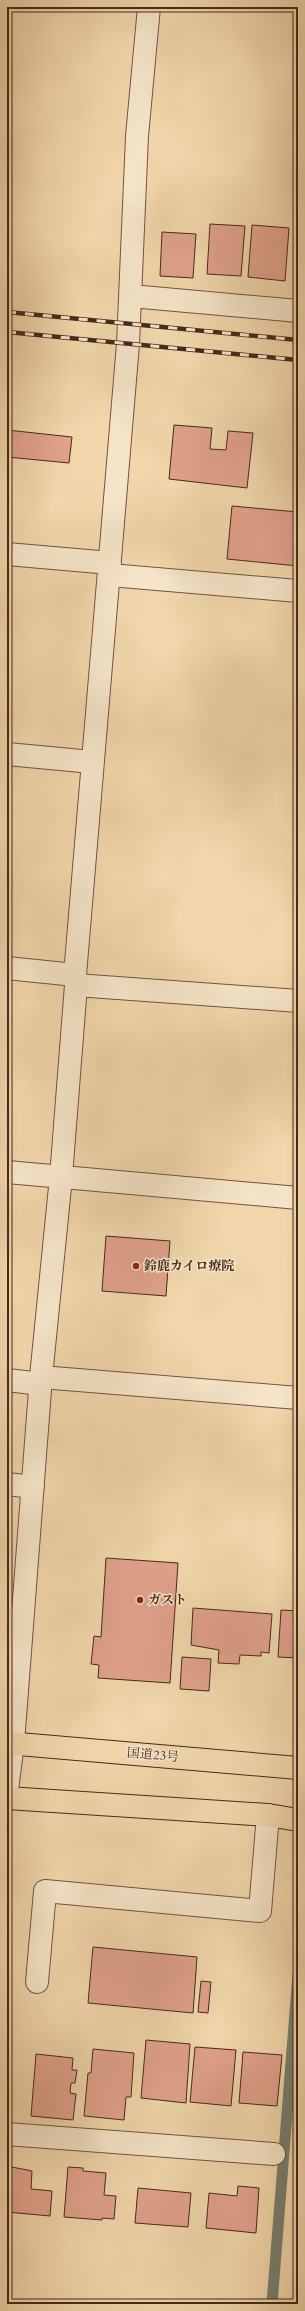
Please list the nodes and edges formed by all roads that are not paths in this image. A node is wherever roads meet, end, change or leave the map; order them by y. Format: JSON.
{"nodes":[{"id":1,"x":149,"y":7,"type":"edge"},
{"id":2,"x":131,"y":296,"type":"junction"},
{"id":3,"x":298,"y":311,"type":"edge"},
{"id":4,"x":7,"y":554,"type":"edge"},
{"id":5,"x":110,"y":569,"type":"junction"},
{"id":6,"x":298,"y":591,"type":"edge"},
{"id":7,"x":7,"y":754,"type":"edge"},
{"id":8,"x":92,"y":762,"type":"junction"},
{"id":9,"x":7,"y":968,"type":"edge"},
{"id":10,"x":75,"y":980,"type":"junction"},
{"id":11,"x":298,"y":1001,"type":"edge"},
{"id":12,"x":7,"y":1172,"type":"edge"},
{"id":13,"x":61,"y":1177,"type":"junction"},
{"id":14,"x":298,"y":1198,"type":"edge"},
{"id":15,"x":7,"y":1380,"type":"edge"},
{"id":16,"x":41,"y":1381,"type":"junction"},
{"id":17,"x":298,"y":1398,"type":"edge"},
{"id":18,"x":7,"y":1484,"type":"edge"},
{"id":19,"x":33,"y":1487,"type":"junction"},
{"id":20,"x":10,"y":1743,"type":"edge"},
{"id":21,"x":298,"y":1768,"type":"edge"},
{"id":22,"x":7,"y":1790,"type":"edge"},
{"id":23,"x":7,"y":1798,"type":"edge"},
{"id":24,"x":268,"y":1815,"type":"junction"},
{"id":25,"x":298,"y":1820,"type":"edge"},
{"id":26,"x":37,"y":1982,"type":"dead end"},
{"id":27,"x":7,"y":2134,"type":"edge"},
{"id":28,"x":274,"y":2154,"type":"dead end"}],
"edges":[{"from":1,"to":2,"type":"street"},
{"from":2,"to":3,"type":"street"},
{"from":2,"to":5,"type":"street"},
{"from":4,"to":5,"type":"street"},
{"from":5,"to":6,"type":"street"},
{"from":5,"to":8,"type":"street"},
{"from":7,"to":8,"type":"street"},
{"from":8,"to":10,"type":"street"},
{"from":9,"to":10,"type":"street"},
{"from":10,"to":11,"type":"street"},
{"from":10,"to":13,"type":"street"},
{"from":12,"to":13,"type":"street"},
{"from":13,"to":14,"type":"street"},
{"from":13,"to":16,"type":"street"},
{"from":15,"to":16,"type":"street"},
{"from":16,"to":17,"type":"street"},
{"from":16,"to":19,"type":"street"},
{"from":18,"to":19,"type":"street"},
{"from":19,"to":20,"type":"street"},
{"from":20,"to":21,"type":"highway","name":"国道23号"},
{"from":20,"to":22,"type":"street"},
{"from":23,"to":24,"type":"highway"},
{"from":24,"to":25,"type":"highway"},
{"from":24,"to":26,"type":"street"},
{"from":27,"to":28,"type":"street"}]}
